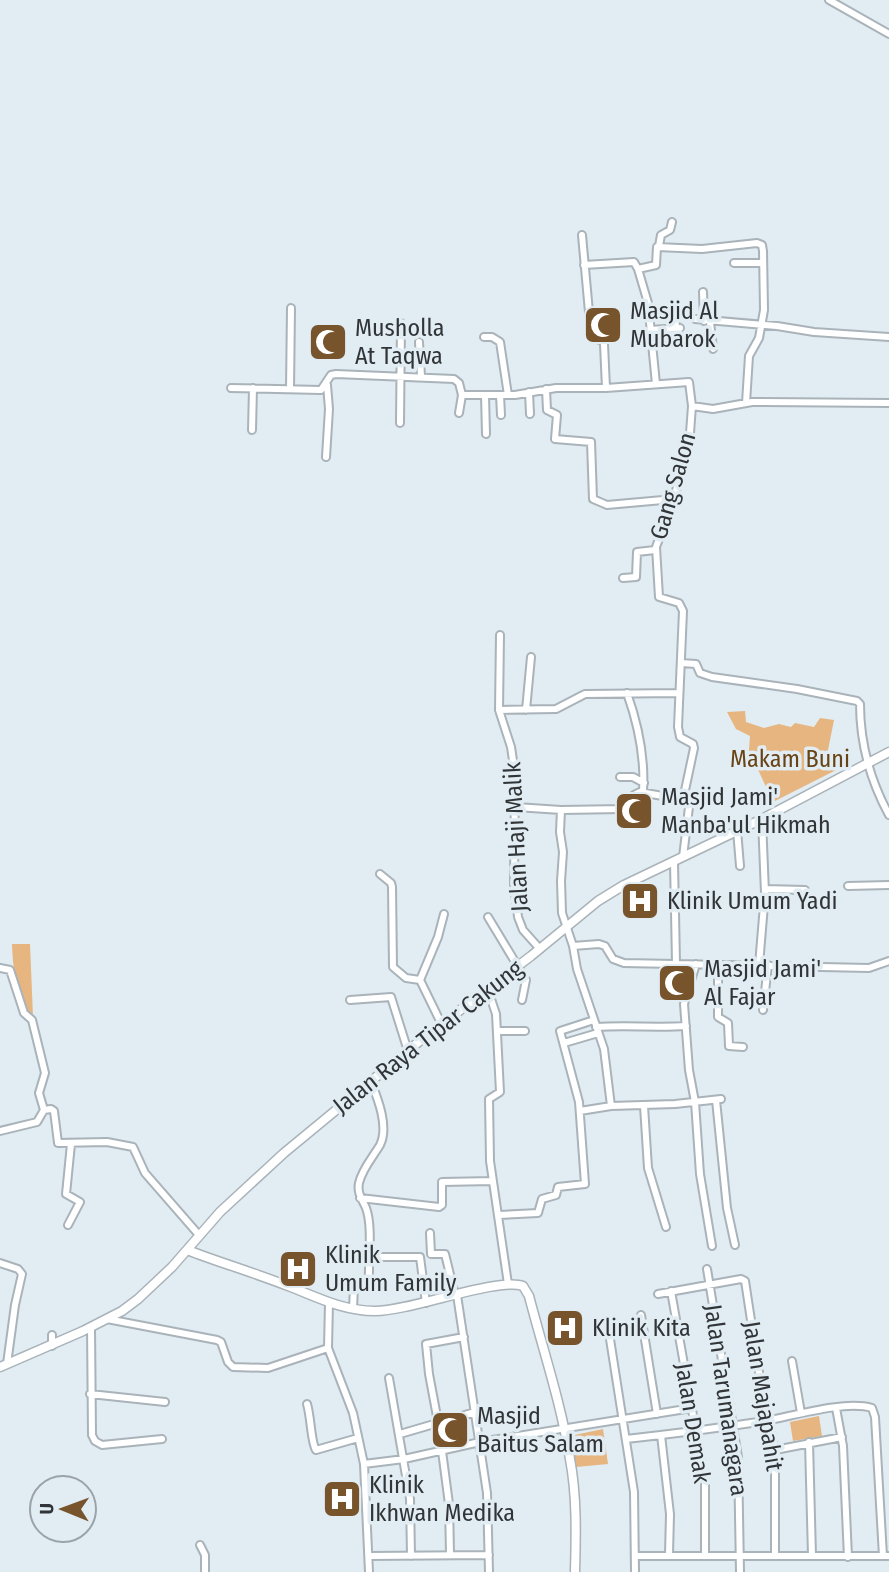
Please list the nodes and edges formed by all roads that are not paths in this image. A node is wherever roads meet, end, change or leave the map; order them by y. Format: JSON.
{"nodes":[{"id":1,"x":829,"y":0,"type":"edge"},
{"id":2,"x":889,"y":34,"type":"edge"},
{"id":3,"x":672,"y":222,"type":"dead end"},
{"id":4,"x":582,"y":235,"type":"dead end"},
{"id":5,"x":659,"y":246,"type":"junction"},
{"id":6,"x":734,"y":263,"type":"dead end"},
{"id":7,"x":763,"y":263,"type":"junction"},
{"id":8,"x":584,"y":265,"type":"junction"},
{"id":9,"x":638,"y":269,"type":"junction"},
{"id":10,"x":703,"y":292,"type":"dead end"},
{"id":11,"x":674,"y":303,"type":"dead end"},
{"id":12,"x":291,"y":308,"type":"dead end"},
{"id":13,"x":695,"y":319,"type":"dead end"},
{"id":14,"x":707,"y":322,"type":"junction"},
{"id":15,"x":401,"y":323,"type":"dead end"},
{"id":16,"x":762,"y":325,"type":"junction"},
{"id":17,"x":650,"y":330,"type":"junction"},
{"id":18,"x":484,"y":337,"type":"dead end"},
{"id":19,"x":889,"y":337,"type":"edge"},
{"id":20,"x":419,"y":342,"type":"dead end"},
{"id":21,"x":713,"y":349,"type":"dead end"},
{"id":22,"x":401,"y":376,"type":"junction"},
{"id":23,"x":421,"y":376,"type":"junction"},
{"id":24,"x":327,"y":384,"type":"junction"},
{"id":25,"x":656,"y":384,"type":"junction"},
{"id":26,"x":231,"y":388,"type":"dead end"},
{"id":27,"x":253,"y":388,"type":"junction"},
{"id":28,"x":606,"y":388,"type":"junction"},
{"id":29,"x":290,"y":389,"type":"junction"},
{"id":30,"x":547,"y":389,"type":"junction"},
{"id":31,"x":529,"y":392,"type":"junction"},
{"id":32,"x":462,"y":395,"type":"junction"},
{"id":33,"x":485,"y":395,"type":"junction"},
{"id":34,"x":504,"y":395,"type":"junction"},
{"id":35,"x":746,"y":403,"type":"junction"},
{"id":36,"x":889,"y":403,"type":"edge"},
{"id":37,"x":692,"y":406,"type":"junction"},
{"id":38,"x":459,"y":413,"type":"dead end"},
{"id":39,"x":530,"y":414,"type":"dead end"},
{"id":40,"x":500,"y":415,"type":"dead end"},
{"id":41,"x":400,"y":424,"type":"dead end"},
{"id":42,"x":252,"y":429,"type":"dead end"},
{"id":43,"x":486,"y":434,"type":"dead end"},
{"id":44,"x":326,"y":457,"type":"dead end"},
{"id":45,"x":674,"y":499,"type":"junction"},
{"id":46,"x":655,"y":550,"type":"junction"},
{"id":47,"x":623,"y":578,"type":"dead end"},
{"id":48,"x":500,"y":635,"type":"dead end"},
{"id":49,"x":531,"y":657,"type":"dead end"},
{"id":50,"x":681,"y":663,"type":"junction"},
{"id":51,"x":679,"y":692,"type":"junction"},
{"id":52,"x":627,"y":693,"type":"junction"},
{"id":53,"x":499,"y":710,"type":"junction"},
{"id":54,"x":526,"y":710,"type":"junction"},
{"id":55,"x":889,"y":752,"type":"edge"},
{"id":56,"x":868,"y":762,"type":"junction"},
{"id":57,"x":620,"y":777,"type":"dead end"},
{"id":58,"x":644,"y":783,"type":"junction"},
{"id":59,"x":643,"y":791,"type":"junction"},
{"id":60,"x":685,"y":800,"type":"junction"},
{"id":61,"x":516,"y":807,"type":"junction"},
{"id":62,"x":561,"y":810,"type":"junction"},
{"id":63,"x":889,"y":815,"type":"edge"},
{"id":64,"x":762,"y":819,"type":"junction"},
{"id":65,"x":737,"y":830,"type":"junction"},
{"id":66,"x":683,"y":857,"type":"junction"},
{"id":67,"x":674,"y":862,"type":"junction"},
{"id":68,"x":740,"y":866,"type":"dead end"},
{"id":69,"x":380,"y":874,"type":"dead end"},
{"id":70,"x":889,"y":885,"type":"edge"},
{"id":71,"x":848,"y":886,"type":"dead end"},
{"id":72,"x":765,"y":889,"type":"junction"},
{"id":73,"x":805,"y":890,"type":"dead end"},
{"id":74,"x":444,"y":914,"type":"dead end"},
{"id":75,"x":488,"y":917,"type":"dead end"},
{"id":76,"x":566,"y":926,"type":"junction"},
{"id":77,"x":573,"y":946,"type":"junction"},
{"id":78,"x":540,"y":949,"type":"junction"},
{"id":79,"x":889,"y":961,"type":"edge"},
{"id":80,"x":676,"y":963,"type":"junction"},
{"id":81,"x":696,"y":964,"type":"junction"},
{"id":82,"x":718,"y":965,"type":"junction"},
{"id":83,"x":759,"y":965,"type":"junction"},
{"id":84,"x":768,"y":965,"type":"junction"},
{"id":85,"x":518,"y":967,"type":"junction"},
{"id":86,"x":0,"y":968,"type":"edge"},
{"id":87,"x":420,"y":980,"type":"junction"},
{"id":88,"x":488,"y":990,"type":"junction"},
{"id":89,"x":350,"y":1000,"type":"dead end"},
{"id":90,"x":522,"y":1000,"type":"dead end"},
{"id":91,"x":763,"y":1010,"type":"dead end"},
{"id":92,"x":442,"y":1025,"type":"junction"},
{"id":93,"x":687,"y":1026,"type":"junction"},
{"id":94,"x":596,"y":1027,"type":"junction"},
{"id":95,"x":498,"y":1031,"type":"junction"},
{"id":96,"x":525,"y":1031,"type":"dead end"},
{"id":97,"x":564,"y":1043,"type":"junction"},
{"id":98,"x":743,"y":1047,"type":"dead end"},
{"id":99,"x":408,"y":1051,"type":"junction"},
{"id":100,"x":371,"y":1082,"type":"junction"},
{"id":101,"x":695,"y":1102,"type":"junction"},
{"id":102,"x":611,"y":1106,"type":"junction"},
{"id":103,"x":644,"y":1106,"type":"junction"},
{"id":104,"x":44,"y":1110,"type":"junction"},
{"id":105,"x":580,"y":1111,"type":"junction"},
{"id":106,"x":0,"y":1131,"type":"edge"},
{"id":107,"x":71,"y":1144,"type":"junction"},
{"id":108,"x":494,"y":1181,"type":"junction"},
{"id":109,"x":360,"y":1199,"type":"junction"},
{"id":110,"x":499,"y":1216,"type":"junction"},
{"id":111,"x":68,"y":1225,"type":"dead end"},
{"id":112,"x":666,"y":1227,"type":"dead end"},
{"id":113,"x":430,"y":1233,"type":"dead end"},
{"id":114,"x":199,"y":1235,"type":"junction"},
{"id":115,"x":735,"y":1245,"type":"dead end"},
{"id":116,"x":712,"y":1247,"type":"dead end"},
{"id":117,"x":187,"y":1250,"type":"junction"},
{"id":118,"x":368,"y":1257,"type":"junction"},
{"id":119,"x":0,"y":1263,"type":"edge"},
{"id":120,"x":707,"y":1269,"type":"dead end"},
{"id":121,"x":508,"y":1284,"type":"junction"},
{"id":122,"x":709,"y":1284,"type":"junction"},
{"id":123,"x":671,"y":1291,"type":"junction"},
{"id":124,"x":659,"y":1294,"type":"dead end"},
{"id":125,"x":456,"y":1295,"type":"junction"},
{"id":126,"x":328,"y":1303,"type":"junction"},
{"id":127,"x":426,"y":1303,"type":"junction"},
{"id":128,"x":353,"y":1308,"type":"junction"},
{"id":129,"x":641,"y":1315,"type":"dead end"},
{"id":130,"x":107,"y":1319,"type":"junction"},
{"id":131,"x":607,"y":1320,"type":"dead end"},
{"id":132,"x":91,"y":1327,"type":"junction"},
{"id":133,"x":52,"y":1335,"type":"dead end"},
{"id":134,"x":464,"y":1337,"type":"junction"},
{"id":135,"x":52,"y":1346,"type":"junction"},
{"id":136,"x":328,"y":1348,"type":"junction"},
{"id":137,"x":792,"y":1361,"type":"dead end"},
{"id":138,"x":4,"y":1365,"type":"edge"},
{"id":139,"x":389,"y":1378,"type":"dead end"},
{"id":140,"x":90,"y":1394,"type":"junction"},
{"id":141,"x":165,"y":1402,"type":"dead end"},
{"id":142,"x":307,"y":1404,"type":"dead end"},
{"id":143,"x":692,"y":1408,"type":"junction"},
{"id":144,"x":836,"y":1408,"type":"junction"},
{"id":145,"x":475,"y":1412,"type":"junction"},
{"id":146,"x":801,"y":1413,"type":"junction"},
{"id":147,"x":657,"y":1414,"type":"junction"},
{"id":148,"x":623,"y":1419,"type":"junction"},
{"id":149,"x":769,"y":1420,"type":"junction"},
{"id":150,"x":438,"y":1422,"type":"junction"},
{"id":151,"x":732,"y":1425,"type":"junction"},
{"id":152,"x":565,"y":1429,"type":"junction"},
{"id":153,"x":696,"y":1431,"type":"junction"},
{"id":154,"x":400,"y":1434,"type":"junction"},
{"id":155,"x":661,"y":1435,"type":"junction"},
{"id":156,"x":842,"y":1437,"type":"junction"},
{"id":157,"x":358,"y":1438,"type":"junction"},
{"id":158,"x":162,"y":1439,"type":"dead end"},
{"id":159,"x":626,"y":1440,"type":"junction"},
{"id":160,"x":480,"y":1442,"type":"junction"},
{"id":161,"x":809,"y":1442,"type":"junction"},
{"id":162,"x":775,"y":1450,"type":"junction"},
{"id":163,"x":442,"y":1451,"type":"junction"},
{"id":164,"x":404,"y":1459,"type":"junction"},
{"id":165,"x":364,"y":1464,"type":"junction"},
{"id":166,"x":200,"y":1545,"type":"dead end"},
{"id":167,"x":450,"y":1554,"type":"junction"},
{"id":168,"x":489,"y":1555,"type":"junction"},
{"id":169,"x":669,"y":1555,"type":"junction"},
{"id":170,"x":369,"y":1556,"type":"junction"},
{"id":171,"x":411,"y":1556,"type":"junction"},
{"id":172,"x":635,"y":1556,"type":"junction"},
{"id":173,"x":705,"y":1556,"type":"junction"},
{"id":174,"x":740,"y":1556,"type":"junction"},
{"id":175,"x":775,"y":1556,"type":"junction"},
{"id":176,"x":812,"y":1556,"type":"junction"},
{"id":177,"x":886,"y":1556,"type":"edge"},
{"id":178,"x":848,"y":1557,"type":"junction"},
{"id":179,"x":205,"y":1572,"type":"edge"},
{"id":180,"x":369,"y":1572,"type":"edge"},
{"id":181,"x":489,"y":1572,"type":"edge"},
{"id":182,"x":575,"y":1572,"type":"edge"},
{"id":183,"x":635,"y":1572,"type":"edge"},
{"id":184,"x":740,"y":1572,"type":"edge"}],
"edges":[{"from":1,"to":2,"type":"street"},
{"from":3,"to":5,"type":"street"},
{"from":4,"to":8,"type":"street"},
{"from":5,"to":7,"type":"street"},
{"from":5,"to":9,"type":"street"},
{"from":6,"to":7,"type":"street"},
{"from":7,"to":16,"type":"street"},
{"from":8,"to":9,"type":"street"},
{"from":8,"to":28,"type":"street"},
{"from":9,"to":17,"type":"street"},
{"from":10,"to":14,"type":"street"},
{"from":11,"to":17,"type":"street"},
{"from":12,"to":29,"type":"street"},
{"from":13,"to":14,"type":"street"},
{"from":14,"to":16,"type":"street"},
{"from":14,"to":21,"type":"street"},
{"from":15,"to":22,"type":"street"},
{"from":16,"to":19,"type":"street"},
{"from":16,"to":35,"type":"street"},
{"from":17,"to":25,"type":"street"},
{"from":18,"to":34,"type":"street"},
{"from":20,"to":23,"type":"street"},
{"from":22,"to":23,"type":"street"},
{"from":22,"to":24,"type":"street"},
{"from":22,"to":41,"type":"street"},
{"from":23,"to":32,"type":"street"},
{"from":24,"to":29,"type":"street"},
{"from":24,"to":44,"type":"street"},
{"from":25,"to":28,"type":"street","name":"Gang Salon"},
{"from":25,"to":37,"type":"street","name":"Gang Salon"},
{"from":26,"to":27,"type":"street"},
{"from":27,"to":29,"type":"street"},
{"from":27,"to":42,"type":"street"},
{"from":28,"to":30,"type":"street","name":"Gang Salon"},
{"from":30,"to":31,"type":"street","name":"Gang Salon"},
{"from":30,"to":45,"type":"street"},
{"from":31,"to":34,"type":"street","name":"Gang Salon"},
{"from":31,"to":39,"type":"street"},
{"from":32,"to":33,"type":"street","name":"Gang Salon"},
{"from":32,"to":38,"type":"street"},
{"from":33,"to":34,"type":"street","name":"Gang Salon"},
{"from":33,"to":43,"type":"street"},
{"from":34,"to":40,"type":"street"},
{"from":35,"to":36,"type":"street"},
{"from":35,"to":37,"type":"street"},
{"from":37,"to":45,"type":"street","name":"Gang Salon"},
{"from":45,"to":46,"type":"street","name":"Gang Salon"},
{"from":46,"to":47,"type":"street"},
{"from":46,"to":50,"type":"street","name":"Gang Salon"},
{"from":48,"to":53,"type":"street","name":"Jalan Haji Malik"},
{"from":49,"to":54,"type":"street"},
{"from":50,"to":51,"type":"street","name":"Gang Salon"},
{"from":50,"to":56,"type":"street"},
{"from":51,"to":52,"type":"street"},
{"from":51,"to":60,"type":"street","name":"Gang Salon"},
{"from":52,"to":54,"type":"street"},
{"from":52,"to":58,"type":"street"},
{"from":53,"to":54,"type":"street"},
{"from":53,"to":61,"type":"street","name":"Jalan Haji Malik"},
{"from":55,"to":56,"type":"street","name":"Jalan Raya Tipar Cakung"},
{"from":56,"to":63,"type":"street"},
{"from":56,"to":64,"type":"street","name":"Jalan Raya Tipar Cakung"},
{"from":57,"to":58,"type":"street"},
{"from":58,"to":59,"type":"street"},
{"from":59,"to":60,"type":"street"},
{"from":59,"to":62,"type":"street"},
{"from":60,"to":66,"type":"street","name":"Gang Salon"},
{"from":61,"to":62,"type":"street"},
{"from":61,"to":78,"type":"street","name":"Jalan Haji Malik"},
{"from":62,"to":76,"type":"street"},
{"from":64,"to":65,"type":"street","name":"Jalan Raya Tipar Cakung"},
{"from":64,"to":72,"type":"street"},
{"from":65,"to":66,"type":"street","name":"Jalan Raya Tipar Cakung"},
{"from":65,"to":68,"type":"street"},
{"from":66,"to":67,"type":"street","name":"Jalan Raya Tipar Cakung"},
{"from":67,"to":76,"type":"street","name":"Jalan Raya Tipar Cakung"},
{"from":67,"to":80,"type":"street"},
{"from":69,"to":87,"type":"street"},
{"from":70,"to":71,"type":"street"},
{"from":72,"to":73,"type":"street"},
{"from":72,"to":83,"type":"street"},
{"from":74,"to":87,"type":"street"},
{"from":75,"to":85,"type":"street"},
{"from":76,"to":77,"type":"street"},
{"from":76,"to":78,"type":"street","name":"Jalan Raya Tipar Cakung"},
{"from":77,"to":80,"type":"street"},
{"from":77,"to":94,"type":"street"},
{"from":78,"to":85,"type":"street","name":"Jalan Raya Tipar Cakung"},
{"from":79,"to":84,"type":"street"},
{"from":80,"to":81,"type":"street"},
{"from":81,"to":82,"type":"street"},
{"from":81,"to":93,"type":"street"},
{"from":82,"to":83,"type":"street"},
{"from":82,"to":98,"type":"street"},
{"from":83,"to":84,"type":"street"},
{"from":84,"to":91,"type":"street"},
{"from":85,"to":88,"type":"street","name":"Jalan Raya Tipar Cakung"},
{"from":85,"to":90,"type":"street"},
{"from":86,"to":104,"type":"street"},
{"from":87,"to":92,"type":"street"},
{"from":88,"to":92,"type":"street","name":"Jalan Raya Tipar Cakung"},
{"from":88,"to":95,"type":"street"},
{"from":89,"to":99,"type":"street"},
{"from":92,"to":99,"type":"street","name":"Jalan Raya Tipar Cakung"},
{"from":93,"to":94,"type":"street"},
{"from":93,"to":101,"type":"street"},
{"from":94,"to":97,"type":"street"},
{"from":94,"to":97,"type":"street"},
{"from":94,"to":102,"type":"street"},
{"from":95,"to":96,"type":"street"},
{"from":95,"to":108,"type":"street"},
{"from":97,"to":105,"type":"street"},
{"from":99,"to":100,"type":"street","name":"Jalan Raya Tipar Cakung"},
{"from":100,"to":109,"type":"street"},
{"from":100,"to":114,"type":"street","name":"Jalan Raya Tipar Cakung"},
{"from":101,"to":103,"type":"street"},
{"from":101,"to":115,"type":"street"},
{"from":101,"to":116,"type":"street"},
{"from":102,"to":103,"type":"street"},
{"from":102,"to":105,"type":"street"},
{"from":103,"to":112,"type":"street"},
{"from":104,"to":106,"type":"street"},
{"from":104,"to":107,"type":"street"},
{"from":105,"to":110,"type":"street"},
{"from":107,"to":111,"type":"street"},
{"from":107,"to":114,"type":"street"},
{"from":108,"to":109,"type":"street"},
{"from":108,"to":110,"type":"street"},
{"from":109,"to":118,"type":"street"},
{"from":110,"to":121,"type":"street"},
{"from":113,"to":125,"type":"street"},
{"from":114,"to":117,"type":"street","name":"Jalan Raya Tipar Cakung"},
{"from":117,"to":126,"type":"street"},
{"from":117,"to":130,"type":"street","name":"Jalan Raya Tipar Cakung"},
{"from":118,"to":127,"type":"street"},
{"from":118,"to":128,"type":"street"},
{"from":119,"to":138,"type":"street"},
{"from":120,"to":122,"type":"street","name":"Jalan Tarumanagara"},
{"from":121,"to":125,"type":"street"},
{"from":121,"to":152,"type":"street"},
{"from":122,"to":123,"type":"street"},
{"from":122,"to":149,"type":"street","name":"Jalan Majapahit"},
{"from":122,"to":151,"type":"street","name":"Jalan Tarumanagara"},
{"from":123,"to":124,"type":"street"},
{"from":123,"to":143,"type":"street","name":"Jalan Demak"},
{"from":125,"to":127,"type":"street"},
{"from":125,"to":134,"type":"street"},
{"from":126,"to":128,"type":"street"},
{"from":126,"to":136,"type":"street"},
{"from":127,"to":128,"type":"street"},
{"from":129,"to":147,"type":"street"},
{"from":130,"to":132,"type":"street","name":"Jalan Raya Tipar Cakung"},
{"from":130,"to":136,"type":"street"},
{"from":131,"to":148,"type":"street"},
{"from":132,"to":135,"type":"street","name":"Jalan Raya Tipar Cakung"},
{"from":132,"to":140,"type":"street"},
{"from":133,"to":135,"type":"street"},
{"from":134,"to":145,"type":"street"},
{"from":134,"to":150,"type":"street"},
{"from":135,"to":138,"type":"street","name":"Jalan Raya Tipar Cakung"},
{"from":136,"to":157,"type":"street"},
{"from":137,"to":146,"type":"street"},
{"from":139,"to":154,"type":"street"},
{"from":140,"to":141,"type":"street"},
{"from":140,"to":158,"type":"street"},
{"from":142,"to":157,"type":"street"},
{"from":143,"to":147,"type":"street"},
{"from":143,"to":153,"type":"street","name":"Jalan Demak"},
{"from":144,"to":146,"type":"street"},
{"from":144,"to":156,"type":"street"},
{"from":144,"to":177,"type":"street"},
{"from":145,"to":150,"type":"street"},
{"from":145,"to":160,"type":"street"},
{"from":146,"to":149,"type":"street"},
{"from":147,"to":148,"type":"street"},
{"from":148,"to":152,"type":"street"},
{"from":148,"to":159,"type":"street"},
{"from":149,"to":151,"type":"street"},
{"from":149,"to":162,"type":"street","name":"Jalan Majapahit"},
{"from":150,"to":154,"type":"street"},
{"from":151,"to":153,"type":"street"},
{"from":151,"to":174,"type":"street","name":"Jalan Tarumanagara"},
{"from":152,"to":160,"type":"street"},
{"from":152,"to":182,"type":"street"},
{"from":153,"to":155,"type":"street"},
{"from":153,"to":173,"type":"street","name":"Jalan Demak"},
{"from":154,"to":164,"type":"street"},
{"from":155,"to":159,"type":"street"},
{"from":155,"to":169,"type":"street"},
{"from":156,"to":161,"type":"street"},
{"from":156,"to":178,"type":"street"},
{"from":157,"to":165,"type":"street"},
{"from":159,"to":172,"type":"street"},
{"from":160,"to":163,"type":"street"},
{"from":160,"to":168,"type":"street"},
{"from":161,"to":162,"type":"street"},
{"from":161,"to":176,"type":"street"},
{"from":162,"to":175,"type":"street","name":"Jalan Majapahit"},
{"from":163,"to":164,"type":"street"},
{"from":163,"to":167,"type":"street"},
{"from":164,"to":165,"type":"street"},
{"from":164,"to":171,"type":"street"},
{"from":165,"to":170,"type":"street"},
{"from":166,"to":179,"type":"street"},
{"from":167,"to":168,"type":"street"},
{"from":167,"to":171,"type":"street"},
{"from":168,"to":181,"type":"street"},
{"from":169,"to":172,"type":"street"},
{"from":169,"to":173,"type":"street"},
{"from":170,"to":171,"type":"street"},
{"from":170,"to":180,"type":"street"},
{"from":172,"to":183,"type":"street"},
{"from":173,"to":174,"type":"street"},
{"from":174,"to":175,"type":"street"},
{"from":174,"to":184,"type":"street","name":"Jalan Tarumanagara"},
{"from":175,"to":176,"type":"street"},
{"from":176,"to":178,"type":"street"},
{"from":177,"to":178,"type":"street"}]}
